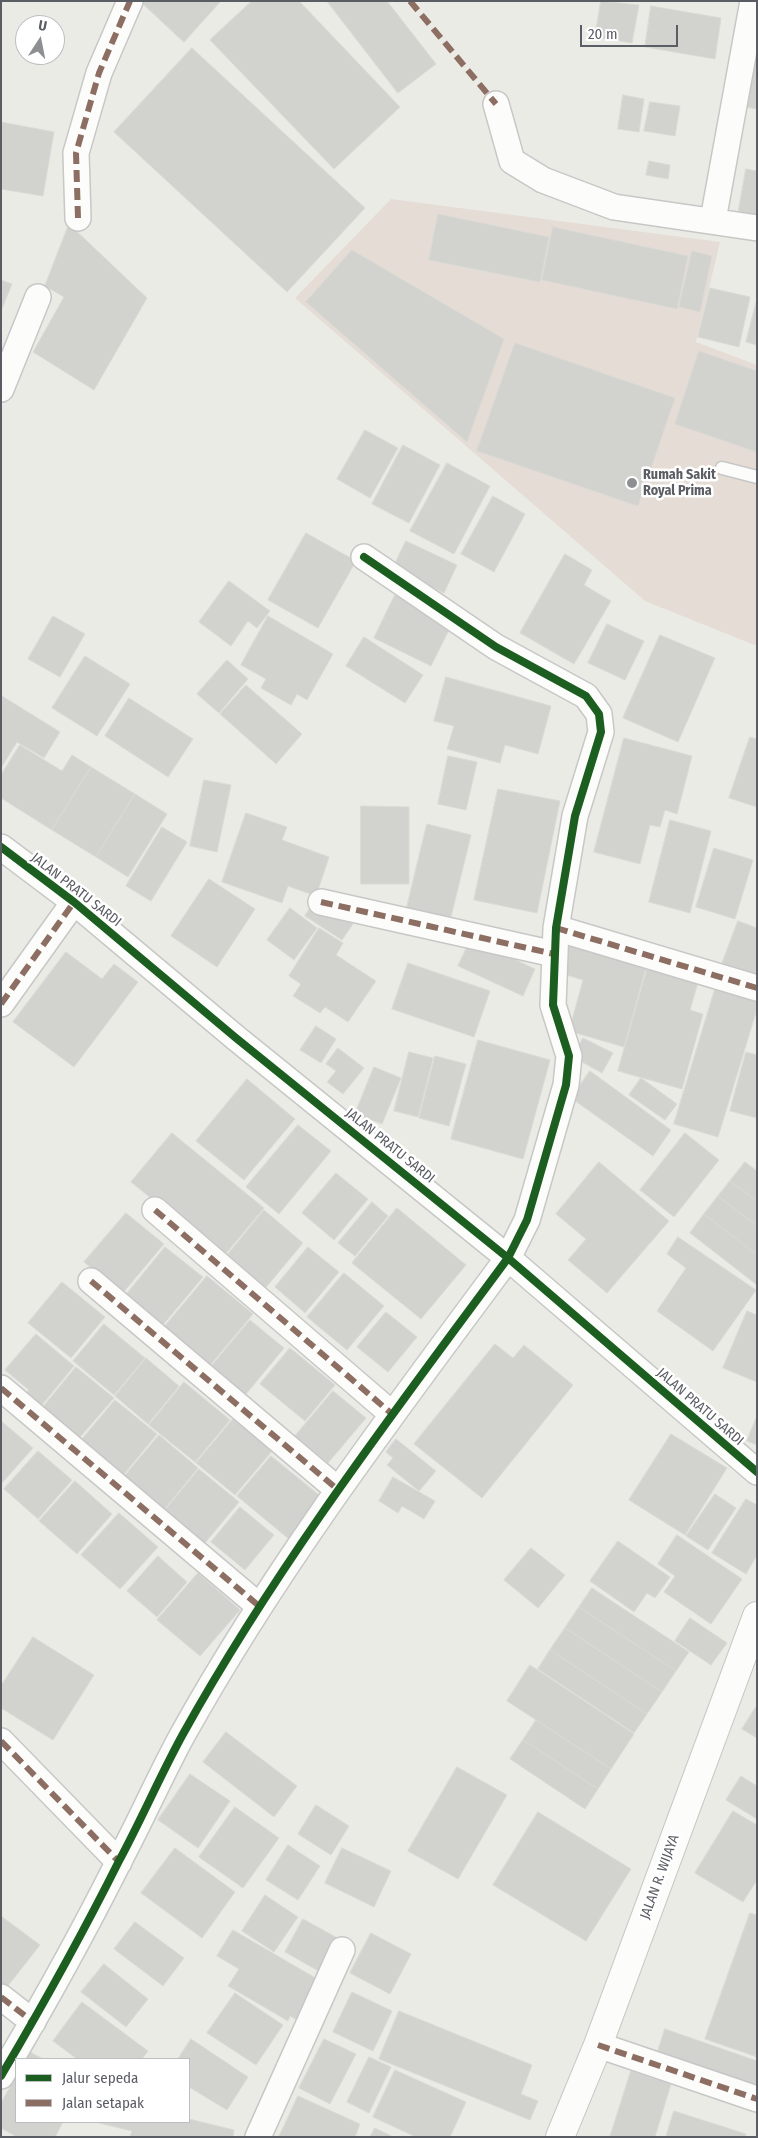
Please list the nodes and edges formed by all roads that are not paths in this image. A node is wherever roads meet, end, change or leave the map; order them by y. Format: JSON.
{"nodes":[{"id":1,"x":130,"y":1,"type":"edge"},
{"id":2,"x":753,"y":1,"type":"edge"},
{"id":3,"x":496,"y":104,"type":"dead end"},
{"id":4,"x":78,"y":218,"type":"dead end"},
{"id":5,"x":713,"y":220,"type":"junction"},
{"id":6,"x":757,"y":228,"type":"edge"},
{"id":7,"x":38,"y":297,"type":"dead end"},
{"id":8,"x":1,"y":389,"type":"edge"},
{"id":9,"x":722,"y":468,"type":"dead end"},
{"id":10,"x":757,"y":477,"type":"edge"},
{"id":11,"x":364,"y":557,"type":"dead end"},
{"id":12,"x":1,"y":848,"type":"edge"},
{"id":13,"x":74,"y":902,"type":"junction"},
{"id":14,"x":321,"y":902,"type":"dead end"},
{"id":15,"x":556,"y":928,"type":"junction"},
{"id":16,"x":554,"y":954,"type":"junction"},
{"id":17,"x":757,"y":988,"type":"edge"},
{"id":18,"x":1,"y":1004,"type":"edge"},
{"id":19,"x":155,"y":1210,"type":"dead end"},
{"id":20,"x":508,"y":1258,"type":"junction"},
{"id":21,"x":91,"y":1281,"type":"dead end"},
{"id":22,"x":1,"y":1388,"type":"edge"},
{"id":23,"x":392,"y":1414,"type":"junction"},
{"id":24,"x":757,"y":1472,"type":"edge"},
{"id":25,"x":337,"y":1489,"type":"junction"},
{"id":26,"x":259,"y":1606,"type":"junction"},
{"id":27,"x":757,"y":1616,"type":"edge"},
{"id":28,"x":1,"y":1741,"type":"edge"},
{"id":29,"x":119,"y":1862,"type":"junction"},
{"id":30,"x":342,"y":1950,"type":"dead end"},
{"id":31,"x":1,"y":1997,"type":"edge"},
{"id":32,"x":33,"y":2022,"type":"junction"},
{"id":33,"x":598,"y":2045,"type":"junction"},
{"id":34,"x":1,"y":2076,"type":"edge"},
{"id":35,"x":757,"y":2099,"type":"edge"},
{"id":36,"x":258,"y":2137,"type":"edge"},
{"id":37,"x":560,"y":2137,"type":"edge"}],
"edges":[{"from":1,"to":4,"type":"street"},
{"from":2,"to":5,"type":"street"},
{"from":3,"to":5,"type":"street"},
{"from":5,"to":6,"type":"street"},
{"from":7,"to":8,"type":"street"},
{"from":9,"to":10,"type":"lane"},
{"from":11,"to":15,"type":"street"},
{"from":12,"to":13,"type":"street","name":"JALAN PRATU SARDI"},
{"from":13,"to":18,"type":"street"},
{"from":13,"to":20,"type":"street","name":"JALAN PRATU SARDI"},
{"from":14,"to":16,"type":"street"},
{"from":15,"to":16,"type":"street"},
{"from":15,"to":17,"type":"street"},
{"from":16,"to":20,"type":"street"},
{"from":19,"to":23,"type":"street"},
{"from":20,"to":23,"type":"street"},
{"from":20,"to":24,"type":"street","name":"JALAN PRATU SARDI"},
{"from":21,"to":25,"type":"street"},
{"from":22,"to":26,"type":"street"},
{"from":23,"to":25,"type":"street"},
{"from":25,"to":26,"type":"street"},
{"from":26,"to":29,"type":"street"},
{"from":27,"to":33,"type":"street","name":"JALAN R. WIJAYA"},
{"from":28,"to":29,"type":"street"},
{"from":29,"to":32,"type":"street"},
{"from":30,"to":36,"type":"street"},
{"from":31,"to":32,"type":"street"},
{"from":32,"to":34,"type":"street"},
{"from":33,"to":35,"type":"street"},
{"from":33,"to":37,"type":"street","name":"JALAN R. WIJAYA"}]}
